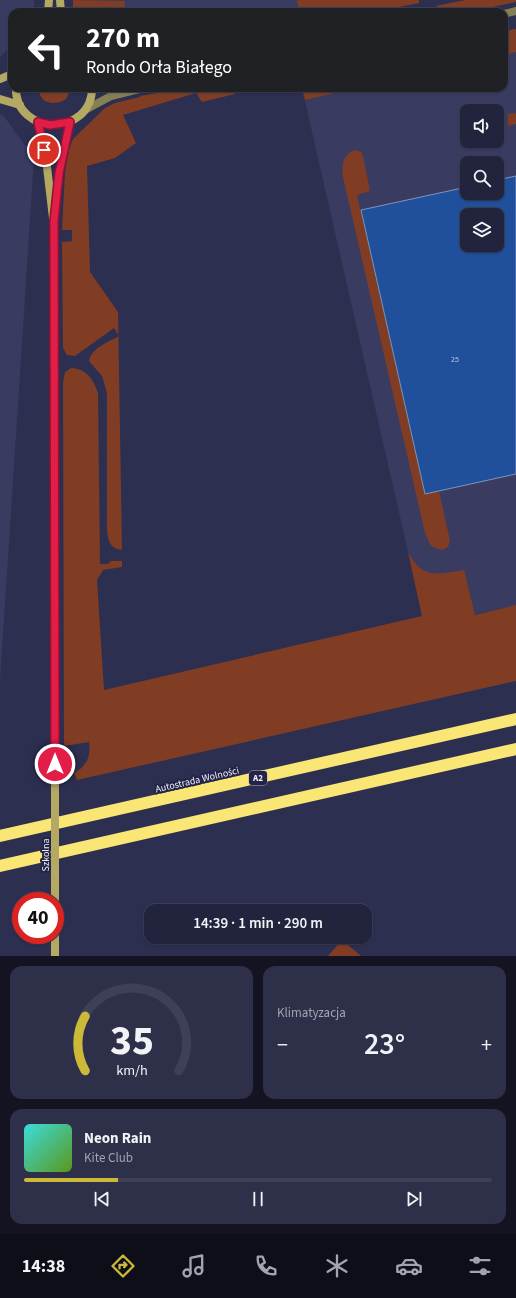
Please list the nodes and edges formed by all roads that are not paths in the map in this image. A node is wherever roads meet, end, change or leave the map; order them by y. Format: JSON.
{"nodes":[{"id":1,"x":17,"y":92,"type":"edge"},
{"id":2,"x":91,"y":92,"type":"edge"},
{"id":3,"x":127,"y":92,"type":"edge"},
{"id":4,"x":0,"y":99,"type":"edge"},
{"id":5,"x":20,"y":105,"type":"junction"},
{"id":6,"x":85,"y":110,"type":"junction"},
{"id":7,"x":38,"y":122,"type":"junction"},
{"id":8,"x":70,"y":122,"type":"junction"},
{"id":9,"x":54,"y":221,"type":"junction"},
{"id":10,"x":516,"y":719,"type":"edge"},
{"id":11,"x":516,"y":749,"type":"edge"},
{"id":12,"x":0,"y":836,"type":"edge"},
{"id":13,"x":0,"y":866,"type":"edge"},
{"id":14,"x":55,"y":892,"type":"edge"},
{"id":15,"x":55,"y":944,"type":"edge"},
{"id":16,"x":55,"y":956,"type":"edge"}],
"edges":[{"from":1,"to":5,"type":"street"},
{"from":2,"to":6,"type":"street"},
{"from":3,"to":6,"type":"street"},
{"from":4,"to":5,"type":"street"},
{"from":5,"to":7,"type":"street"},
{"from":6,"to":8,"type":"street"},
{"from":7,"to":8,"type":"street"},
{"from":7,"to":9,"type":"street"},
{"from":8,"to":9,"type":"street"},
{"from":9,"to":14,"type":"street","name":"Szkolna","bridge":true},
{"from":10,"to":12,"type":"highway","name":"Autostrada Wolności","number":"A2"},
{"from":11,"to":13,"type":"highway"},
{"from":15,"to":16,"type":"street","name":"Szkolna"}]}
